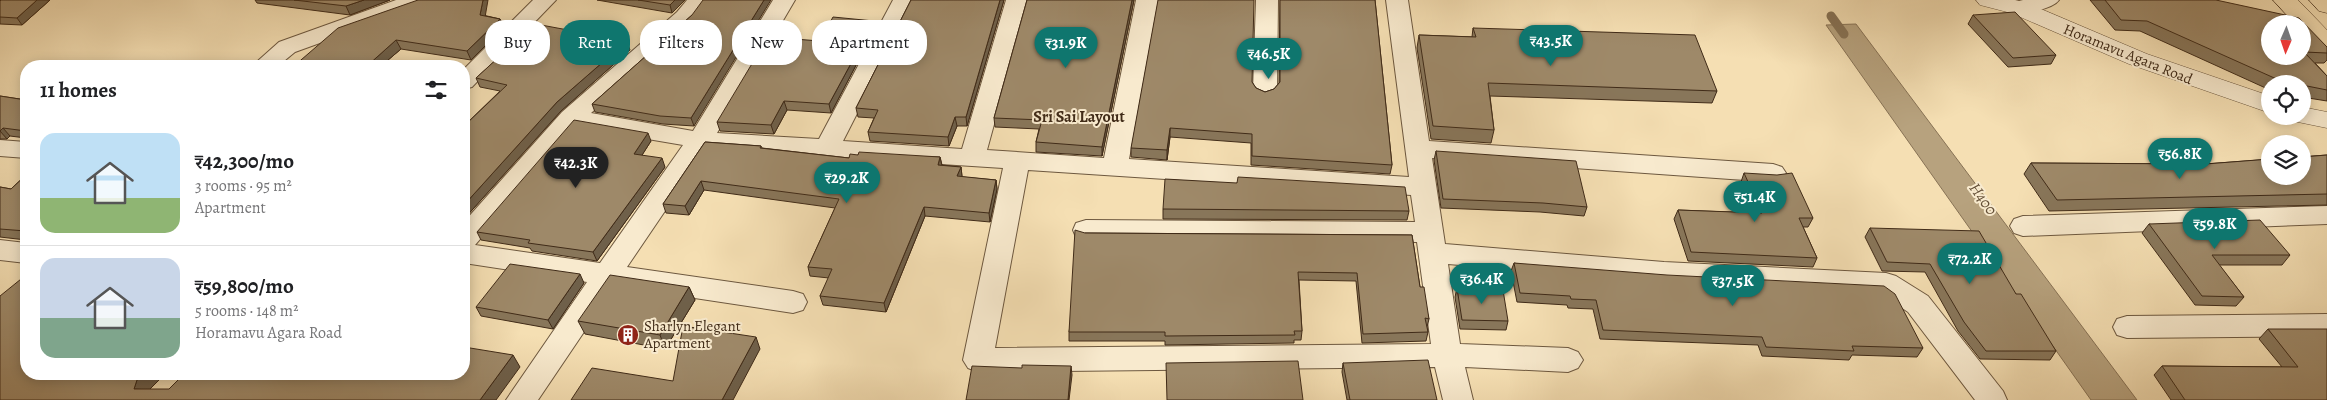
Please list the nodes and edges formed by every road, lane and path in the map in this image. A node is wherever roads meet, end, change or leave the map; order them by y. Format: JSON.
{"nodes":[{"id":1,"x":417,"y":0,"type":"edge"},
{"id":2,"x":545,"y":0,"type":"edge"},
{"id":3,"x":699,"y":0,"type":"edge"},
{"id":4,"x":784,"y":0,"type":"edge"},
{"id":5,"x":904,"y":0,"type":"edge"},
{"id":6,"x":1017,"y":0,"type":"edge"},
{"id":7,"x":1147,"y":0,"type":"edge"},
{"id":8,"x":1267,"y":0,"type":"edge"},
{"id":9,"x":1397,"y":0,"type":"edge"},
{"id":10,"x":1988,"y":0,"type":"edge"},
{"id":11,"x":2048,"y":0,"type":"edge"},
{"id":12,"x":2321,"y":0,"type":"edge"},
{"id":13,"x":2327,"y":6,"type":"edge"},
{"id":14,"x":2276,"y":7,"type":"edge"},
{"id":15,"x":2019,"y":8,"type":"junction"},
{"id":16,"x":2327,"y":44,"type":"edge"},
{"id":17,"x":271,"y":60,"type":"edge"},
{"id":18,"x":470,"y":76,"type":"edge"},
{"id":19,"x":1265,"y":91,"type":"edge"},
{"id":20,"x":2261,"y":102,"type":"edge"},
{"id":21,"x":2311,"y":117,"type":"edge"},
{"id":22,"x":571,"y":118,"type":"junction"},
{"id":23,"x":2327,"y":120,"type":"edge"},
{"id":24,"x":700,"y":140,"type":"junction"},
{"id":25,"x":0,"y":148,"type":"edge"},
{"id":26,"x":827,"y":148,"type":"junction"},
{"id":27,"x":1418,"y":149,"type":"junction"},
{"id":28,"x":20,"y":150,"type":"edge"},
{"id":29,"x":972,"y":158,"type":"junction"},
{"id":30,"x":1017,"y":161,"type":"junction"},
{"id":31,"x":1115,"y":168,"type":"junction"},
{"id":32,"x":1773,"y":173,"type":"edge"},
{"id":33,"x":1424,"y":187,"type":"junction"},
{"id":34,"x":2327,"y":215,"type":"edge"},
{"id":35,"x":2023,"y":226,"type":"dead end"},
{"id":36,"x":1086,"y":230,"type":"dead end"},
{"id":37,"x":470,"y":232,"type":"edge"},
{"id":38,"x":1432,"y":243,"type":"junction"},
{"id":39,"x":0,"y":250,"type":"edge"},
{"id":40,"x":20,"y":252,"type":"edge"},
{"id":41,"x":470,"y":254,"type":"edge"},
{"id":42,"x":607,"y":274,"type":"junction"},
{"id":43,"x":793,"y":302,"type":"dead end"},
{"id":44,"x":2327,"y":324,"type":"edge"},
{"id":45,"x":2127,"y":327,"type":"dead end"},
{"id":46,"x":1447,"y":355,"type":"junction"},
{"id":47,"x":1568,"y":360,"type":"dead end"},
{"id":48,"x":522,"y":400,"type":"edge"},
{"id":49,"x":1458,"y":400,"type":"edge"},
{"id":50,"x":1992,"y":400,"type":"edge"}],
"edges":[{"from":1,"to":17,"type":"street"},
{"from":2,"to":18,"type":"street"},
{"from":3,"to":22,"type":"street"},
{"from":4,"to":24,"type":"street"},
{"from":5,"to":26,"type":"street"},
{"from":6,"to":29,"type":"street"},
{"from":7,"to":31,"type":"street"},
{"from":8,"to":19,"type":"street"},
{"from":9,"to":27,"type":"street"},
{"from":10,"to":15,"type":"street","name":"Horamavu Agara Road"},
{"from":11,"to":15,"type":"street"},
{"from":12,"to":13,"type":"main road"},
{"from":14,"to":16,"type":"main road"},
{"from":15,"to":20,"type":"street","name":"Horamavu Agara Road"},
{"from":21,"to":23,"type":"street"},
{"from":22,"to":24,"type":"street"},
{"from":22,"to":37,"type":"street"},
{"from":24,"to":26,"type":"street"},
{"from":24,"to":42,"type":"street"},
{"from":25,"to":28,"type":"street"},
{"from":26,"to":29,"type":"street"},
{"from":27,"to":32,"type":"street"},
{"from":27,"to":33,"type":"street"},
{"from":29,"to":30,"type":"street"},
{"from":30,"to":31,"type":"street"},
{"from":30,"to":46,"type":"street"},
{"from":31,"to":33,"type":"street"},
{"from":33,"to":38,"type":"street"},
{"from":34,"to":35,"type":"street"},
{"from":36,"to":38,"type":"street"},
{"from":38,"to":46,"type":"street"},
{"from":38,"to":50,"type":"street"},
{"from":39,"to":40,"type":"street"},
{"from":41,"to":42,"type":"street"},
{"from":42,"to":43,"type":"street"},
{"from":42,"to":48,"type":"street"},
{"from":44,"to":45,"type":"street"},
{"from":46,"to":47,"type":"street"},
{"from":46,"to":49,"type":"street"}]}
